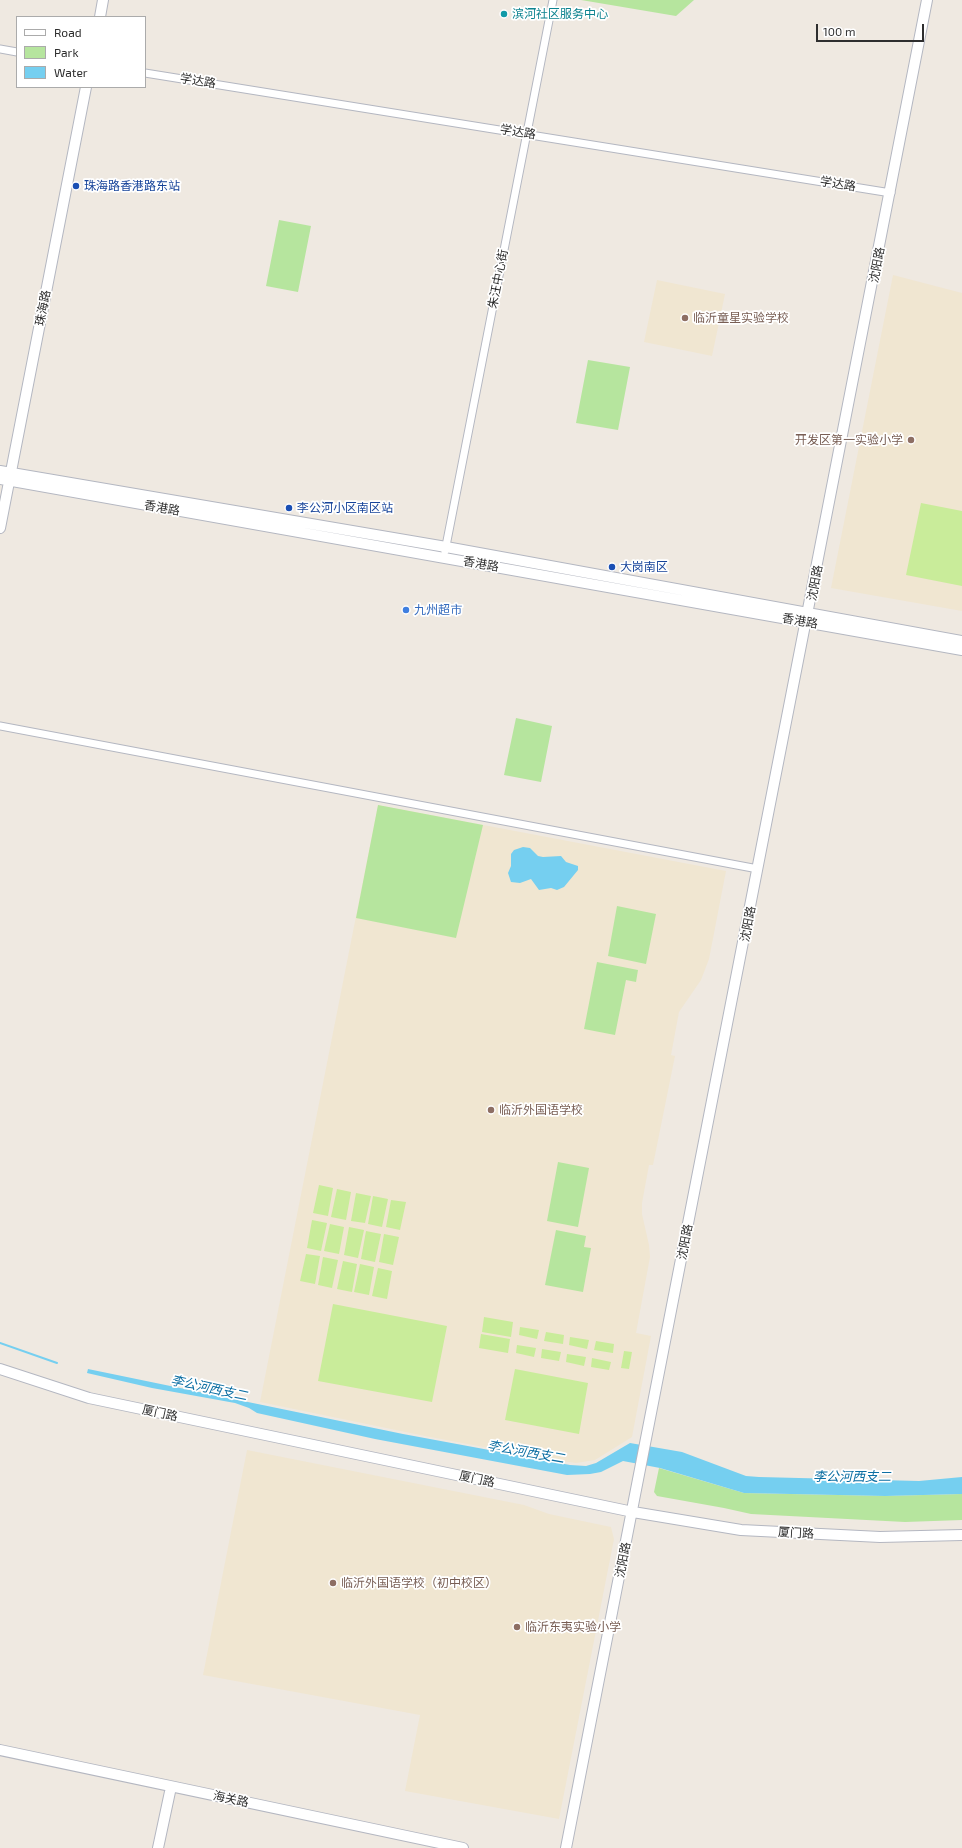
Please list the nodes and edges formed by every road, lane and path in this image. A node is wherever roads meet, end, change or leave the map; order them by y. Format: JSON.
{"nodes":[{"id":1,"x":103,"y":0,"type":"edge"},
{"id":2,"x":553,"y":0,"type":"edge"},
{"id":3,"x":927,"y":0,"type":"edge"},
{"id":4,"x":100,"y":16,"type":"edge"},
{"id":5,"x":0,"y":50,"type":"edge"},
{"id":6,"x":16,"y":52,"type":"edge"},
{"id":7,"x":146,"y":73,"type":"edge"},
{"id":8,"x":86,"y":88,"type":"edge"},
{"id":9,"x":526,"y":133,"type":"junction"},
{"id":10,"x":891,"y":193,"type":"junction"},
{"id":11,"x":0,"y":470,"type":"edge"},
{"id":12,"x":7,"y":478,"type":"edge"},
{"id":13,"x":0,"y":528,"type":"edge"},
{"id":14,"x":445,"y":552,"type":"junction"},
{"id":15,"x":808,"y":617,"type":"junction"},
{"id":16,"x":962,"y":641,"type":"edge"},
{"id":17,"x":962,"y":650,"type":"edge"},
{"id":18,"x":0,"y":726,"type":"edge"},
{"id":19,"x":758,"y":869,"type":"junction"},
{"id":20,"x":0,"y":1369,"type":"edge"},
{"id":21,"x":633,"y":1512,"type":"junction"},
{"id":22,"x":962,"y":1535,"type":"edge"},
{"id":23,"x":0,"y":1750,"type":"edge"},
{"id":24,"x":171,"y":1787,"type":"junction"},
{"id":25,"x":158,"y":1848,"type":"edge"},
{"id":26,"x":463,"y":1848,"type":"edge"},
{"id":27,"x":566,"y":1848,"type":"edge"}],
"edges":[{"from":1,"to":4,"type":"street"},
{"from":2,"to":9,"type":"street","name":"朱汪中心街"},
{"from":3,"to":10,"type":"street","name":"沈阳路"},
{"from":5,"to":6,"type":"street"},
{"from":7,"to":9,"type":"street","name":"学达路"},
{"from":8,"to":12,"type":"street","name":"珠海路"},
{"from":9,"to":10,"type":"street","name":"学达路"},
{"from":9,"to":14,"type":"street","name":"朱汪中心街"},
{"from":10,"to":15,"type":"street","name":"沈阳路"},
{"from":11,"to":12,"type":"street","name":"香港路"},
{"from":12,"to":13,"type":"street","name":"珠海路"},
{"from":12,"to":14,"type":"street","name":"香港路"},
{"from":14,"to":15,"type":"street","name":"香港路"},
{"from":15,"to":16,"type":"street","name":"香港路"},
{"from":15,"to":17,"type":"street","name":"香港路"},
{"from":15,"to":19,"type":"street","name":"沈阳路"},
{"from":18,"to":19,"type":"street"},
{"from":19,"to":21,"type":"street","name":"沈阳路"},
{"from":20,"to":21,"type":"street","name":"厦门路"},
{"from":21,"to":22,"type":"street","name":"厦门路"},
{"from":21,"to":27,"type":"street","name":"沈阳路"},
{"from":23,"to":24,"type":"street","name":"海关路"},
{"from":24,"to":25,"type":"street"},
{"from":24,"to":26,"type":"street","name":"海关路"}]}
